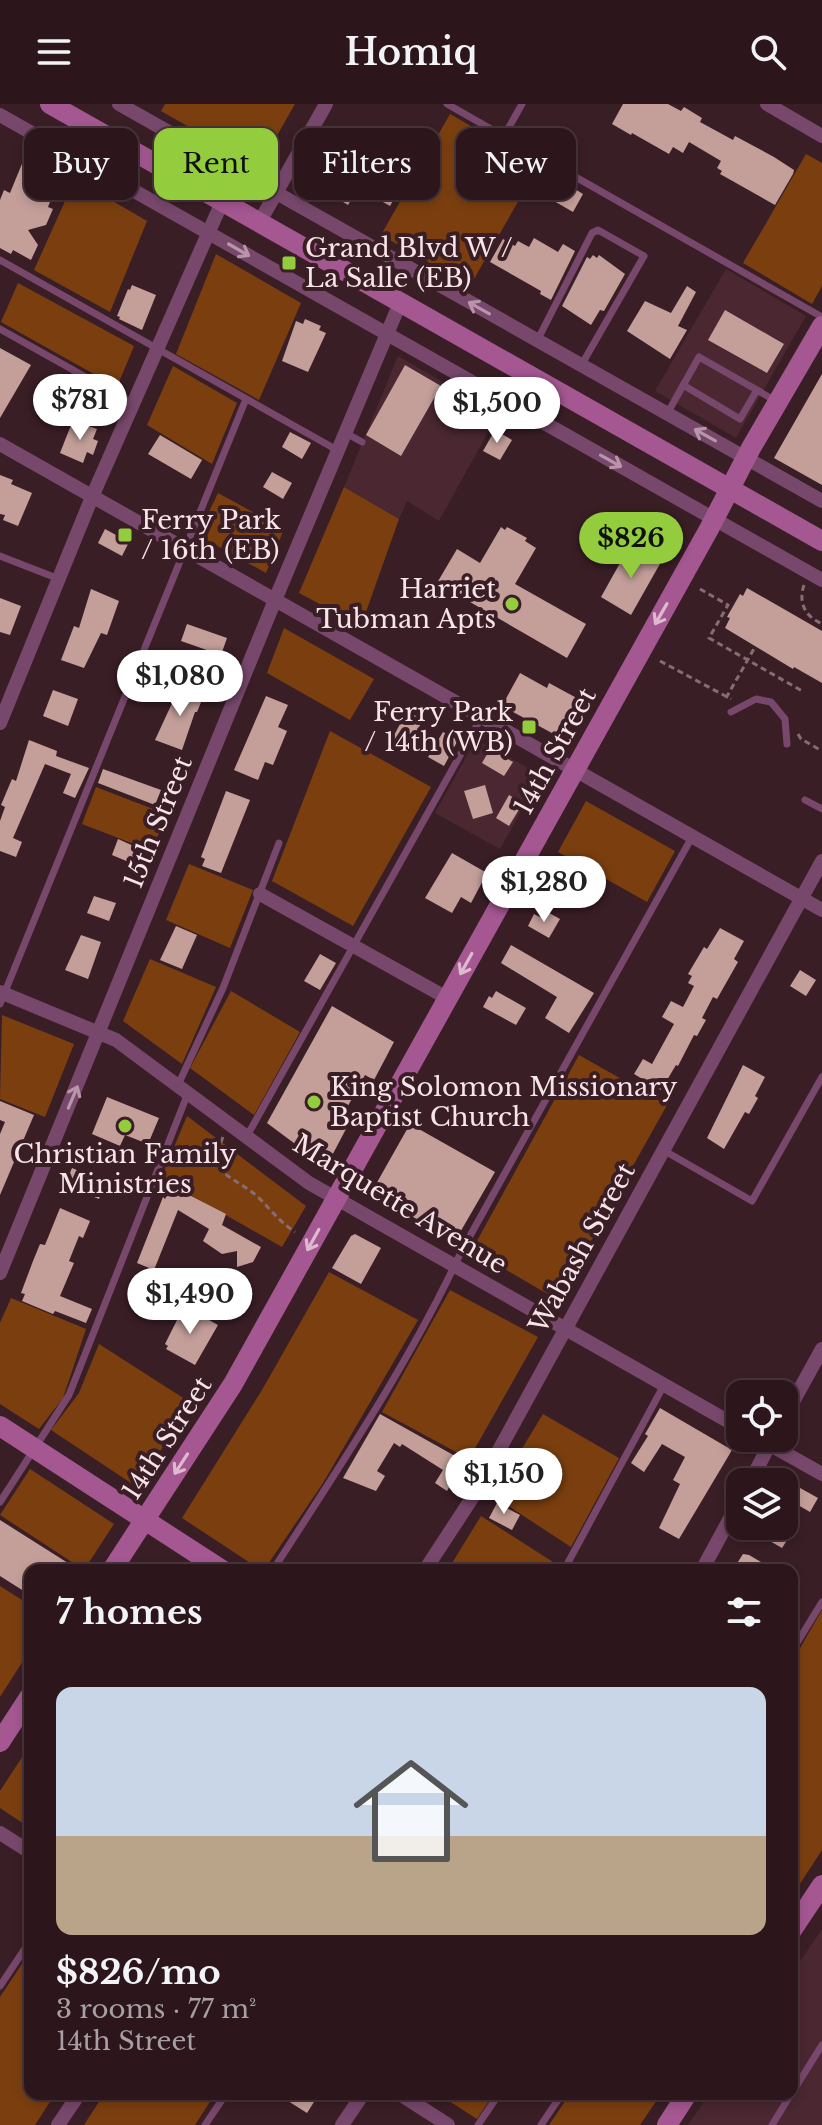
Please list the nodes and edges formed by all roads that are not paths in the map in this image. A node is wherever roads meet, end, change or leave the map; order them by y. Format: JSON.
{"nodes":[{"id":1,"x":50,"y":104,"type":"edge"},
{"id":2,"x":119,"y":104,"type":"edge"},
{"id":3,"x":326,"y":104,"type":"edge"},
{"id":4,"x":447,"y":104,"type":"edge"},
{"id":5,"x":522,"y":104,"type":"edge"},
{"id":6,"x":767,"y":104,"type":"edge"},
{"id":7,"x":0,"y":115,"type":"edge"},
{"id":8,"x":161,"y":128,"type":"edge"},
{"id":9,"x":490,"y":128,"type":"edge"},
{"id":10,"x":508,"y":128,"type":"edge"},
{"id":11,"x":822,"y":136,"type":"edge"},
{"id":12,"x":576,"y":177,"type":"edge"},
{"id":13,"x":278,"y":188,"type":"edge"},
{"id":14,"x":278,"y":195,"type":"edge"},
{"id":15,"x":271,"y":200,"type":"edge"},
{"id":16,"x":222,"y":202,"type":"junction"},
{"id":17,"x":259,"y":223,"type":"junction"},
{"id":18,"x":207,"y":231,"type":"junction"},
{"id":19,"x":0,"y":260,"type":"edge"},
{"id":20,"x":400,"y":303,"type":"junction"},
{"id":21,"x":822,"y":317,"type":"edge"},
{"id":22,"x":822,"y":326,"type":"edge"},
{"id":23,"x":0,"y":329,"type":"edge"},
{"id":24,"x":386,"y":333,"type":"junction"},
{"id":25,"x":536,"y":341,"type":"junction"},
{"id":26,"x":156,"y":348,"type":"junction"},
{"id":27,"x":581,"y":366,"type":"junction"},
{"id":28,"x":469,"y":380,"type":"junction"},
{"id":29,"x":683,"y":385,"type":"junction"},
{"id":30,"x":757,"y":390,"type":"junction"},
{"id":31,"x":459,"y":397,"type":"dead end"},
{"id":32,"x":246,"y":399,"type":"junction"},
{"id":33,"x":132,"y":403,"type":"junction"},
{"id":34,"x":778,"y":403,"type":"junction"},
{"id":35,"x":667,"y":414,"type":"junction"},
{"id":36,"x":344,"y":432,"type":"junction"},
{"id":37,"x":362,"y":442,"type":"dead end"},
{"id":38,"x":0,"y":444,"type":"edge"},
{"id":39,"x":337,"y":450,"type":"junction"},
{"id":40,"x":746,"y":459,"type":"junction"},
{"id":41,"x":730,"y":488,"type":"junction"},
{"id":42,"x":92,"y":497,"type":"junction"},
{"id":43,"x":822,"y":501,"type":"edge"},
{"id":44,"x":715,"y":519,"type":"junction"},
{"id":45,"x":822,"y":541,"type":"edge"},
{"id":46,"x":183,"y":548,"type":"junction"},
{"id":47,"x":0,"y":556,"type":"edge"},
{"id":48,"x":59,"y":579,"type":"junction"},
{"id":49,"x":822,"y":580,"type":"edge"},
{"id":50,"x":275,"y":600,"type":"junction"},
{"id":51,"x":731,"y":712,"type":"dead end"},
{"id":52,"x":481,"y":718,"type":"junction"},
{"id":53,"x":0,"y":723,"type":"edge"},
{"id":54,"x":787,"y":744,"type":"dead end"},
{"id":55,"x":574,"y":771,"type":"junction"},
{"id":56,"x":805,"y":800,"type":"dead end"},
{"id":57,"x":822,"y":809,"type":"edge"},
{"id":58,"x":692,"y":837,"type":"junction"},
{"id":59,"x":279,"y":843,"type":"dead end"},
{"id":60,"x":822,"y":861,"type":"edge"},
{"id":61,"x":260,"y":894,"type":"junction"},
{"id":62,"x":801,"y":898,"type":"junction"},
{"id":63,"x":822,"y":910,"type":"edge"},
{"id":64,"x":353,"y":947,"type":"junction"},
{"id":65,"x":1,"y":997,"type":"edge"},
{"id":66,"x":447,"y":998,"type":"junction"},
{"id":67,"x":100,"y":1032,"type":"junction"},
{"id":68,"x":822,"y":1077,"type":"edge"},
{"id":69,"x":183,"y":1089,"type":"junction"},
{"id":70,"x":247,"y":1136,"type":"junction"},
{"id":71,"x":663,"y":1150,"type":"junction"},
{"id":72,"x":336,"y":1199,"type":"junction"},
{"id":73,"x":454,"y":1266,"type":"junction"},
{"id":74,"x":0,"y":1273,"type":"edge"},
{"id":75,"x":565,"y":1329,"type":"junction"},
{"id":76,"x":822,"y":1349,"type":"edge"},
{"id":77,"x":664,"y":1385,"type":"junction"},
{"id":78,"x":798,"y":1393,"type":"edge"},
{"id":79,"x":726,"y":1420,"type":"edge"},
{"id":80,"x":0,"y":1426,"type":"edge"},
{"id":81,"x":34,"y":1448,"type":"junction"},
{"id":82,"x":786,"y":1452,"type":"edge"},
{"id":83,"x":822,"y":1474,"type":"edge"},
{"id":84,"x":0,"y":1502,"type":"edge"},
{"id":85,"x":145,"y":1520,"type":"junction"},
{"id":86,"x":726,"y":1526,"type":"edge"},
{"id":87,"x":116,"y":1564,"type":"edge"},
{"id":88,"x":213,"y":1564,"type":"edge"},
{"id":89,"x":277,"y":1564,"type":"edge"},
{"id":90,"x":429,"y":1564,"type":"edge"},
{"id":91,"x":567,"y":1564,"type":"edge"},
{"id":92,"x":705,"y":1564,"type":"edge"},
{"id":93,"x":822,"y":1602,"type":"edge"},
{"id":94,"x":798,"y":1641,"type":"edge"},
{"id":95,"x":24,"y":1705,"type":"edge"},
{"id":96,"x":0,"y":1742,"type":"edge"},
{"id":97,"x":0,"y":1833,"type":"edge"},
{"id":98,"x":24,"y":1848,"type":"edge"},
{"id":99,"x":822,"y":1885,"type":"edge"},
{"id":100,"x":798,"y":1921,"type":"edge"},
{"id":101,"x":24,"y":1950,"type":"edge"},
{"id":102,"x":0,"y":1986,"type":"edge"},
{"id":103,"x":822,"y":2045,"type":"edge"},
{"id":104,"x":798,"y":2084,"type":"edge"},
{"id":105,"x":75,"y":2100,"type":"edge"},
{"id":106,"x":222,"y":2100,"type":"edge"},
{"id":107,"x":359,"y":2100,"type":"edge"},
{"id":108,"x":409,"y":2100,"type":"edge"},
{"id":109,"x":495,"y":2100,"type":"edge"},
{"id":110,"x":558,"y":2100,"type":"edge"},
{"id":111,"x":683,"y":2100,"type":"edge"},
{"id":112,"x":788,"y":2100,"type":"edge"},
{"id":113,"x":58,"y":2125,"type":"edge"},
{"id":114,"x":205,"y":2125,"type":"edge"},
{"id":115,"x":342,"y":2125,"type":"edge"},
{"id":116,"x":448,"y":2125,"type":"edge"},
{"id":117,"x":478,"y":2125,"type":"edge"},
{"id":118,"x":541,"y":2125,"type":"edge"},
{"id":119,"x":667,"y":2125,"type":"edge"},
{"id":120,"x":772,"y":2125,"type":"edge"}],
"edges":[{"from":1,"to":16,"type":"street"},
{"from":2,"to":8,"type":"street"},
{"from":3,"to":13,"type":"street"},
{"from":4,"to":9,"type":"lane"},
{"from":5,"to":10,"type":"lane"},
{"from":6,"to":11,"type":"street"},
{"from":7,"to":18,"type":"street"},
{"from":12,"to":21,"type":"lane"},
{"from":25,"to":14,"type":"street","one_way":true},
{"from":15,"to":17,"type":"street"},
{"from":16,"to":17,"type":"street"},
{"from":16,"to":18,"type":"street"},
{"from":17,"to":20,"type":"street"},
{"from":18,"to":24,"type":"street","one_way":true},
{"from":18,"to":26,"type":"street"},
{"from":19,"to":26,"type":"lane"},
{"from":20,"to":24,"type":"street","name":"15th Street"},
{"from":20,"to":41,"type":"street"},
{"from":22,"to":34,"type":"street","name":"14th Street"},
{"from":23,"to":33,"type":"lane"},
{"from":24,"to":28,"type":"street"},
{"from":24,"to":36,"type":"street","name":"15th Street"},
{"from":25,"to":27,"type":"street"},
{"from":25,"to":27,"type":"lane"},
{"from":26,"to":32,"type":"lane"},
{"from":26,"to":33,"type":"street"},
{"from":27,"to":35,"type":"street"},
{"from":28,"to":31,"type":"lane"},
{"from":28,"to":44,"type":"street","one_way":true},
{"from":29,"to":30,"type":"lane"},
{"from":29,"to":30,"type":"lane"},
{"from":29,"to":35,"type":"lane"},
{"from":30,"to":34,"type":"lane"},
{"from":32,"to":39,"type":"lane"},
{"from":32,"to":46,"type":"lane"},
{"from":33,"to":42,"type":"street"},
{"from":34,"to":40,"type":"street","name":"14th Street"},
{"from":40,"to":35,"type":"street","one_way":true},
{"from":36,"to":37,"type":"lane"},
{"from":36,"to":39,"type":"street","name":"15th Street"},
{"from":38,"to":42,"type":"street"},
{"from":39,"to":50,"type":"street","name":"15th Street"},
{"from":40,"to":41,"type":"street","name":"14th Street"},
{"from":40,"to":43,"type":"street"},
{"from":41,"to":44,"type":"street","name":"14th Street"},
{"from":41,"to":45,"type":"street"},
{"from":42,"to":46,"type":"street"},
{"from":42,"to":48,"type":"street"},
{"from":44,"to":49,"type":"street"},
{"from":44,"to":55,"type":"street","name":"14th Street","one_way":true},
{"from":46,"to":50,"type":"street"},
{"from":46,"to":65,"type":"lane"},
{"from":47,"to":48,"type":"lane"},
{"from":48,"to":53,"type":"street"},
{"from":50,"to":52,"type":"street"},
{"from":50,"to":67,"type":"street","name":"15th Street"},
{"from":51,"to":54,"type":"lane"},
{"from":52,"to":55,"type":"street"},
{"from":52,"to":64,"type":"lane"},
{"from":55,"to":58,"type":"street"},
{"from":55,"to":66,"type":"street","name":"14th Street","one_way":true},
{"from":56,"to":57,"type":"lane"},
{"from":58,"to":62,"type":"street"},
{"from":58,"to":73,"type":"lane"},
{"from":59,"to":61,"type":"lane"},
{"from":60,"to":62,"type":"street","name":"Wabash Street"},
{"from":61,"to":64,"type":"street"},
{"from":61,"to":69,"type":"lane"},
{"from":62,"to":63,"type":"street"},
{"from":62,"to":71,"type":"street","name":"Wabash Street"},
{"from":64,"to":66,"type":"street"},
{"from":64,"to":70,"type":"lane"},
{"from":65,"to":67,"type":"street","name":"Marquette Avenue"},
{"from":66,"to":72,"type":"street","name":"14th Street"},
{"from":67,"to":69,"type":"street","name":"Marquette Avenue"},
{"from":74,"to":67,"type":"street","name":"15th Street","one_way":true},
{"from":68,"to":71,"type":"lane"},
{"from":69,"to":70,"type":"street","name":"Marquette Avenue"},
{"from":69,"to":81,"type":"lane"},
{"from":70,"to":72,"type":"street","name":"Marquette Avenue"},
{"from":71,"to":75,"type":"street","name":"Wabash Street"},
{"from":72,"to":73,"type":"street","name":"Marquette Avenue"},
{"from":72,"to":85,"type":"street","name":"14th Street","one_way":true},
{"from":73,"to":75,"type":"street","name":"Marquette Avenue"},
{"from":73,"to":89,"type":"lane"},
{"from":75,"to":77,"type":"street","name":"Marquette Avenue"},
{"from":75,"to":90,"type":"street","name":"Wabash Street"},
{"from":76,"to":78,"type":"street"},
{"from":77,"to":79,"type":"street","name":"Marquette Avenue"},
{"from":77,"to":91,"type":"lane"},
{"from":80,"to":81,"type":"street"},
{"from":81,"to":84,"type":"lane"},
{"from":81,"to":85,"type":"street"},
{"from":82,"to":83,"type":"street"},
{"from":85,"to":87,"type":"street","name":"14th Street"},
{"from":85,"to":88,"type":"street"},
{"from":86,"to":92,"type":"street"},
{"from":93,"to":94,"type":"lane"},
{"from":95,"to":96,"type":"street"},
{"from":97,"to":98,"type":"street"},
{"from":99,"to":100,"type":"street"},
{"from":101,"to":102,"type":"lane"},
{"from":103,"to":104,"type":"lane"},
{"from":105,"to":113,"type":"street"},
{"from":106,"to":114,"type":"lane"},
{"from":107,"to":115,"type":"street"},
{"from":108,"to":116,"type":"street"},
{"from":109,"to":117,"type":"lane"},
{"from":110,"to":118,"type":"lane"},
{"from":111,"to":119,"type":"street"},
{"from":112,"to":120,"type":"lane"}]}
